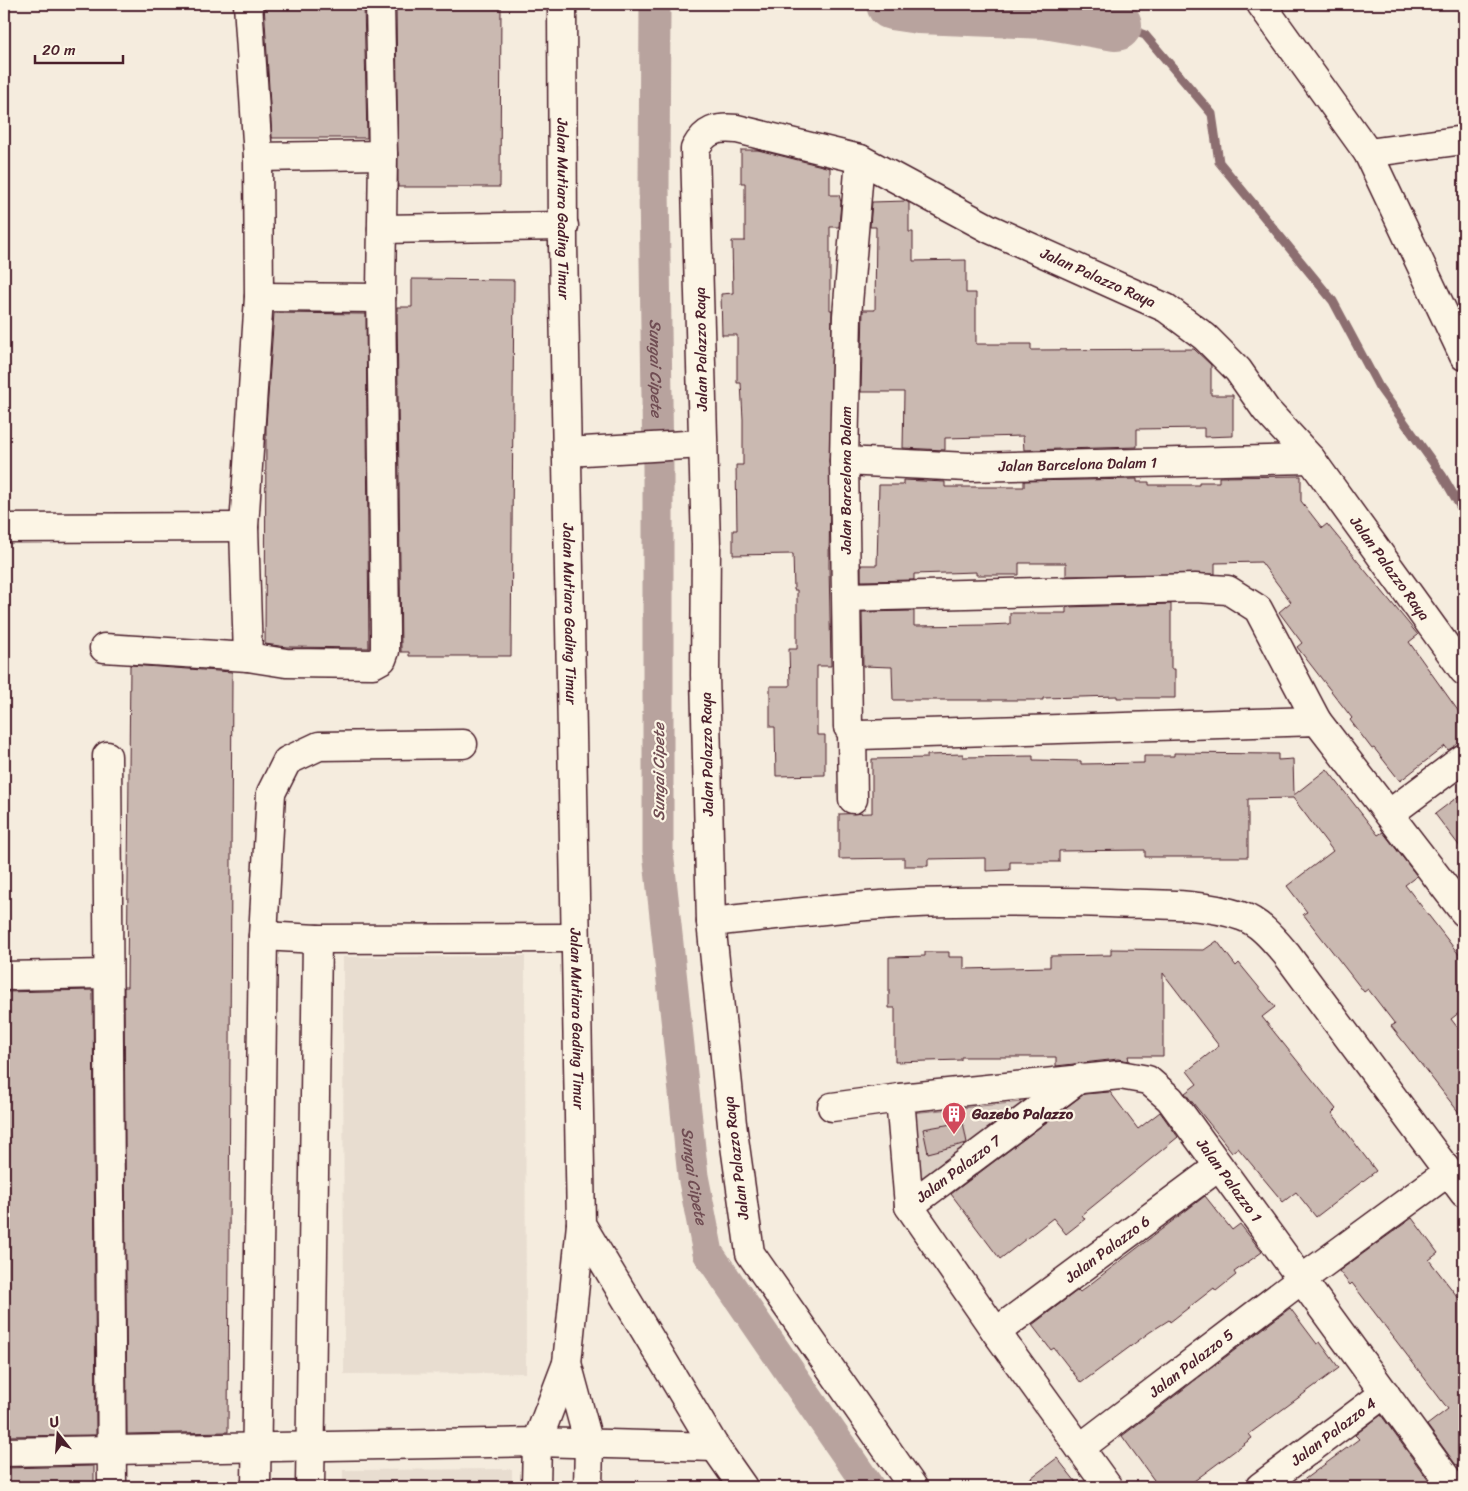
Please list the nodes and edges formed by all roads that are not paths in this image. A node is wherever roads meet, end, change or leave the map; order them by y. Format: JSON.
{"nodes":[{"id":1,"x":248,"y":4,"type":"edge"},
{"id":2,"x":380,"y":4,"type":"edge"},
{"id":3,"x":562,"y":4,"type":"edge"},
{"id":4,"x":1262,"y":4,"type":"edge"},
{"id":5,"x":1464,"y":140,"type":"edge"},
{"id":6,"x":1368,"y":153,"type":"junction"},
{"id":7,"x":383,"y":155,"type":"junction"},
{"id":8,"x":258,"y":157,"type":"junction"},
{"id":9,"x":860,"y":160,"type":"junction"},
{"id":10,"x":564,"y":226,"type":"junction"},
{"id":11,"x":382,"y":229,"type":"junction"},
{"id":12,"x":259,"y":297,"type":"junction"},
{"id":13,"x":381,"y":298,"type":"junction"},
{"id":14,"x":1464,"y":356,"type":"edge"},
{"id":15,"x":692,"y":444,"type":"junction"},
{"id":16,"x":567,"y":452,"type":"junction"},
{"id":17,"x":1311,"y":459,"type":"junction"},
{"id":18,"x":844,"y":460,"type":"junction"},
{"id":19,"x":244,"y":527,"type":"junction"},
{"id":20,"x":4,"y":528,"type":"edge"},
{"id":21,"x":847,"y":597,"type":"junction"},
{"id":22,"x":104,"y":648,"type":"dead end"},
{"id":23,"x":248,"y":657,"type":"junction"},
{"id":24,"x":1464,"y":671,"type":"edge"},
{"id":25,"x":1317,"y":721,"type":"junction"},
{"id":26,"x":852,"y":733,"type":"junction"},
{"id":27,"x":463,"y":744,"type":"dead end"},
{"id":28,"x":107,"y":756,"type":"dead end"},
{"id":29,"x":1464,"y":758,"type":"edge"},
{"id":30,"x":852,"y":799,"type":"dead end"},
{"id":31,"x":1389,"y":814,"type":"junction"},
{"id":32,"x":1464,"y":912,"type":"edge"},
{"id":33,"x":711,"y":922,"type":"junction"},
{"id":34,"x":263,"y":936,"type":"junction"},
{"id":35,"x":574,"y":938,"type":"junction"},
{"id":36,"x":317,"y":939,"type":"junction"},
{"id":37,"x":107,"y":974,"type":"junction"},
{"id":38,"x":4,"y":976,"type":"edge"},
{"id":39,"x":1081,"y":1078,"type":"junction"},
{"id":40,"x":900,"y":1098,"type":"junction"},
{"id":41,"x":832,"y":1107,"type":"dead end"},
{"id":42,"x":1218,"y":1167,"type":"junction"},
{"id":43,"x":1448,"y":1172,"type":"junction"},
{"id":44,"x":1464,"y":1193,"type":"edge"},
{"id":45,"x":909,"y":1206,"type":"junction"},
{"id":46,"x":581,"y":1224,"type":"junction"},
{"id":47,"x":1302,"y":1279,"type":"junction"},
{"id":48,"x":996,"y":1332,"type":"junction"},
{"id":49,"x":567,"y":1362,"type":"junction"},
{"id":50,"x":1385,"y":1393,"type":"junction"},
{"id":51,"x":537,"y":1442,"type":"junction"},
{"id":52,"x":589,"y":1444,"type":"junction"},
{"id":53,"x":715,"y":1447,"type":"junction"},
{"id":54,"x":256,"y":1448,"type":"junction"},
{"id":55,"x":310,"y":1448,"type":"junction"},
{"id":56,"x":1080,"y":1448,"type":"junction"},
{"id":57,"x":112,"y":1449,"type":"junction"},
{"id":58,"x":4,"y":1452,"type":"edge"},
{"id":59,"x":112,"y":1487,"type":"edge"},
{"id":60,"x":256,"y":1487,"type":"edge"},
{"id":61,"x":310,"y":1487,"type":"edge"},
{"id":62,"x":536,"y":1487,"type":"edge"},
{"id":63,"x":588,"y":1487,"type":"edge"},
{"id":64,"x":743,"y":1487,"type":"edge"},
{"id":65,"x":913,"y":1487,"type":"edge"},
{"id":66,"x":1108,"y":1487,"type":"edge"},
{"id":67,"x":1260,"y":1487,"type":"edge"},
{"id":68,"x":1453,"y":1487,"type":"edge"}],
"edges":[{"from":1,"to":8,"type":"street"},
{"from":2,"to":7,"type":"street"},
{"from":3,"to":10,"type":"street","name":"Jalan Mutiara Gading Timur"},
{"from":4,"to":6,"type":"street"},
{"from":5,"to":6,"type":"street"},
{"from":6,"to":14,"type":"street"},
{"from":7,"to":8,"type":"street"},
{"from":7,"to":11,"type":"street"},
{"from":8,"to":12,"type":"street"},
{"from":9,"to":15,"type":"street","name":"Jalan Palazzo Raya"},
{"from":9,"to":17,"type":"street","name":"Jalan Palazzo Raya"},
{"from":9,"to":18,"type":"street","name":"Jalan Barcelona Dalam"},
{"from":10,"to":11,"type":"street"},
{"from":10,"to":16,"type":"street","name":"Jalan Mutiara Gading Timur"},
{"from":11,"to":13,"type":"street"},
{"from":12,"to":13,"type":"street"},
{"from":12,"to":19,"type":"street"},
{"from":13,"to":23,"type":"street"},
{"from":15,"to":16,"type":"street"},
{"from":15,"to":33,"type":"street","name":"Jalan Palazzo Raya"},
{"from":16,"to":35,"type":"street","name":"Jalan Mutiara Gading Timur"},
{"from":17,"to":18,"type":"street","name":"Jalan Barcelona Dalam 1"},
{"from":17,"to":24,"type":"street","name":"Jalan Palazzo Raya"},
{"from":18,"to":21,"type":"street","name":"Jalan Barcelona Dalam"},
{"from":19,"to":20,"type":"street"},
{"from":19,"to":23,"type":"street"},
{"from":21,"to":25,"type":"street"},
{"from":21,"to":26,"type":"street","name":"Jalan Barcelona Dalam"},
{"from":22,"to":23,"type":"street"},
{"from":25,"to":26,"type":"street"},
{"from":25,"to":31,"type":"street"},
{"from":26,"to":30,"type":"street","name":"Jalan Barcelona Dalam"},
{"from":27,"to":34,"type":"street"},
{"from":28,"to":37,"type":"street"},
{"from":29,"to":31,"type":"street"},
{"from":31,"to":32,"type":"street"},
{"from":33,"to":43,"type":"street"},
{"from":33,"to":65,"type":"street","name":"Jalan Palazzo Raya"},
{"from":34,"to":36,"type":"street"},
{"from":34,"to":54,"type":"street"},
{"from":35,"to":36,"type":"street"},
{"from":35,"to":46,"type":"street","name":"Jalan Mutiara Gading Timur"},
{"from":36,"to":55,"type":"street"},
{"from":37,"to":38,"type":"street"},
{"from":37,"to":57,"type":"street"},
{"from":39,"to":40,"type":"street","name":"Jalan Palazzo 1"},
{"from":39,"to":42,"type":"street","name":"Jalan Palazzo 1"},
{"from":39,"to":45,"type":"street","name":"Jalan Palazzo 7"},
{"from":40,"to":41,"type":"street","name":"Jalan Palazzo 1"},
{"from":40,"to":45,"type":"street"},
{"from":42,"to":47,"type":"street","name":"Jalan Palazzo 1"},
{"from":42,"to":48,"type":"street","name":"Jalan Palazzo 6"},
{"from":43,"to":44,"type":"street"},
{"from":43,"to":47,"type":"street","name":"Jalan Palazzo 5"},
{"from":45,"to":48,"type":"street"},
{"from":46,"to":49,"type":"street","name":"Jalan Mutiara Gading Timur"},
{"from":46,"to":53,"type":"street","name":"Jalan Mutiara Gading Timur"},
{"from":47,"to":50,"type":"street","name":"Jalan Palazzo 1"},
{"from":47,"to":56,"type":"street","name":"Jalan Palazzo 5"},
{"from":48,"to":56,"type":"street"},
{"from":49,"to":51,"type":"street","name":"Jalan Mutiara Gading Timur"},
{"from":49,"to":52,"type":"street","name":"Jalan Mutiara Gading Timur"},
{"from":50,"to":67,"type":"street","name":"Jalan Palazzo 4"},
{"from":50,"to":68,"type":"street","name":"Jalan Palazzo 1"},
{"from":51,"to":52,"type":"street"},
{"from":51,"to":55,"type":"street"},
{"from":51,"to":62,"type":"street","name":"Jalan Mutiara Gading Timur"},
{"from":52,"to":53,"type":"street"},
{"from":52,"to":63,"type":"street","name":"Jalan Mutiara Gading Timur"},
{"from":53,"to":64,"type":"street","name":"Jalan Mutiara Gading Timur"},
{"from":54,"to":55,"type":"street"},
{"from":54,"to":57,"type":"street"},
{"from":54,"to":60,"type":"street"},
{"from":55,"to":61,"type":"street"},
{"from":56,"to":66,"type":"street"},
{"from":57,"to":58,"type":"street"},
{"from":57,"to":59,"type":"street"}]}
